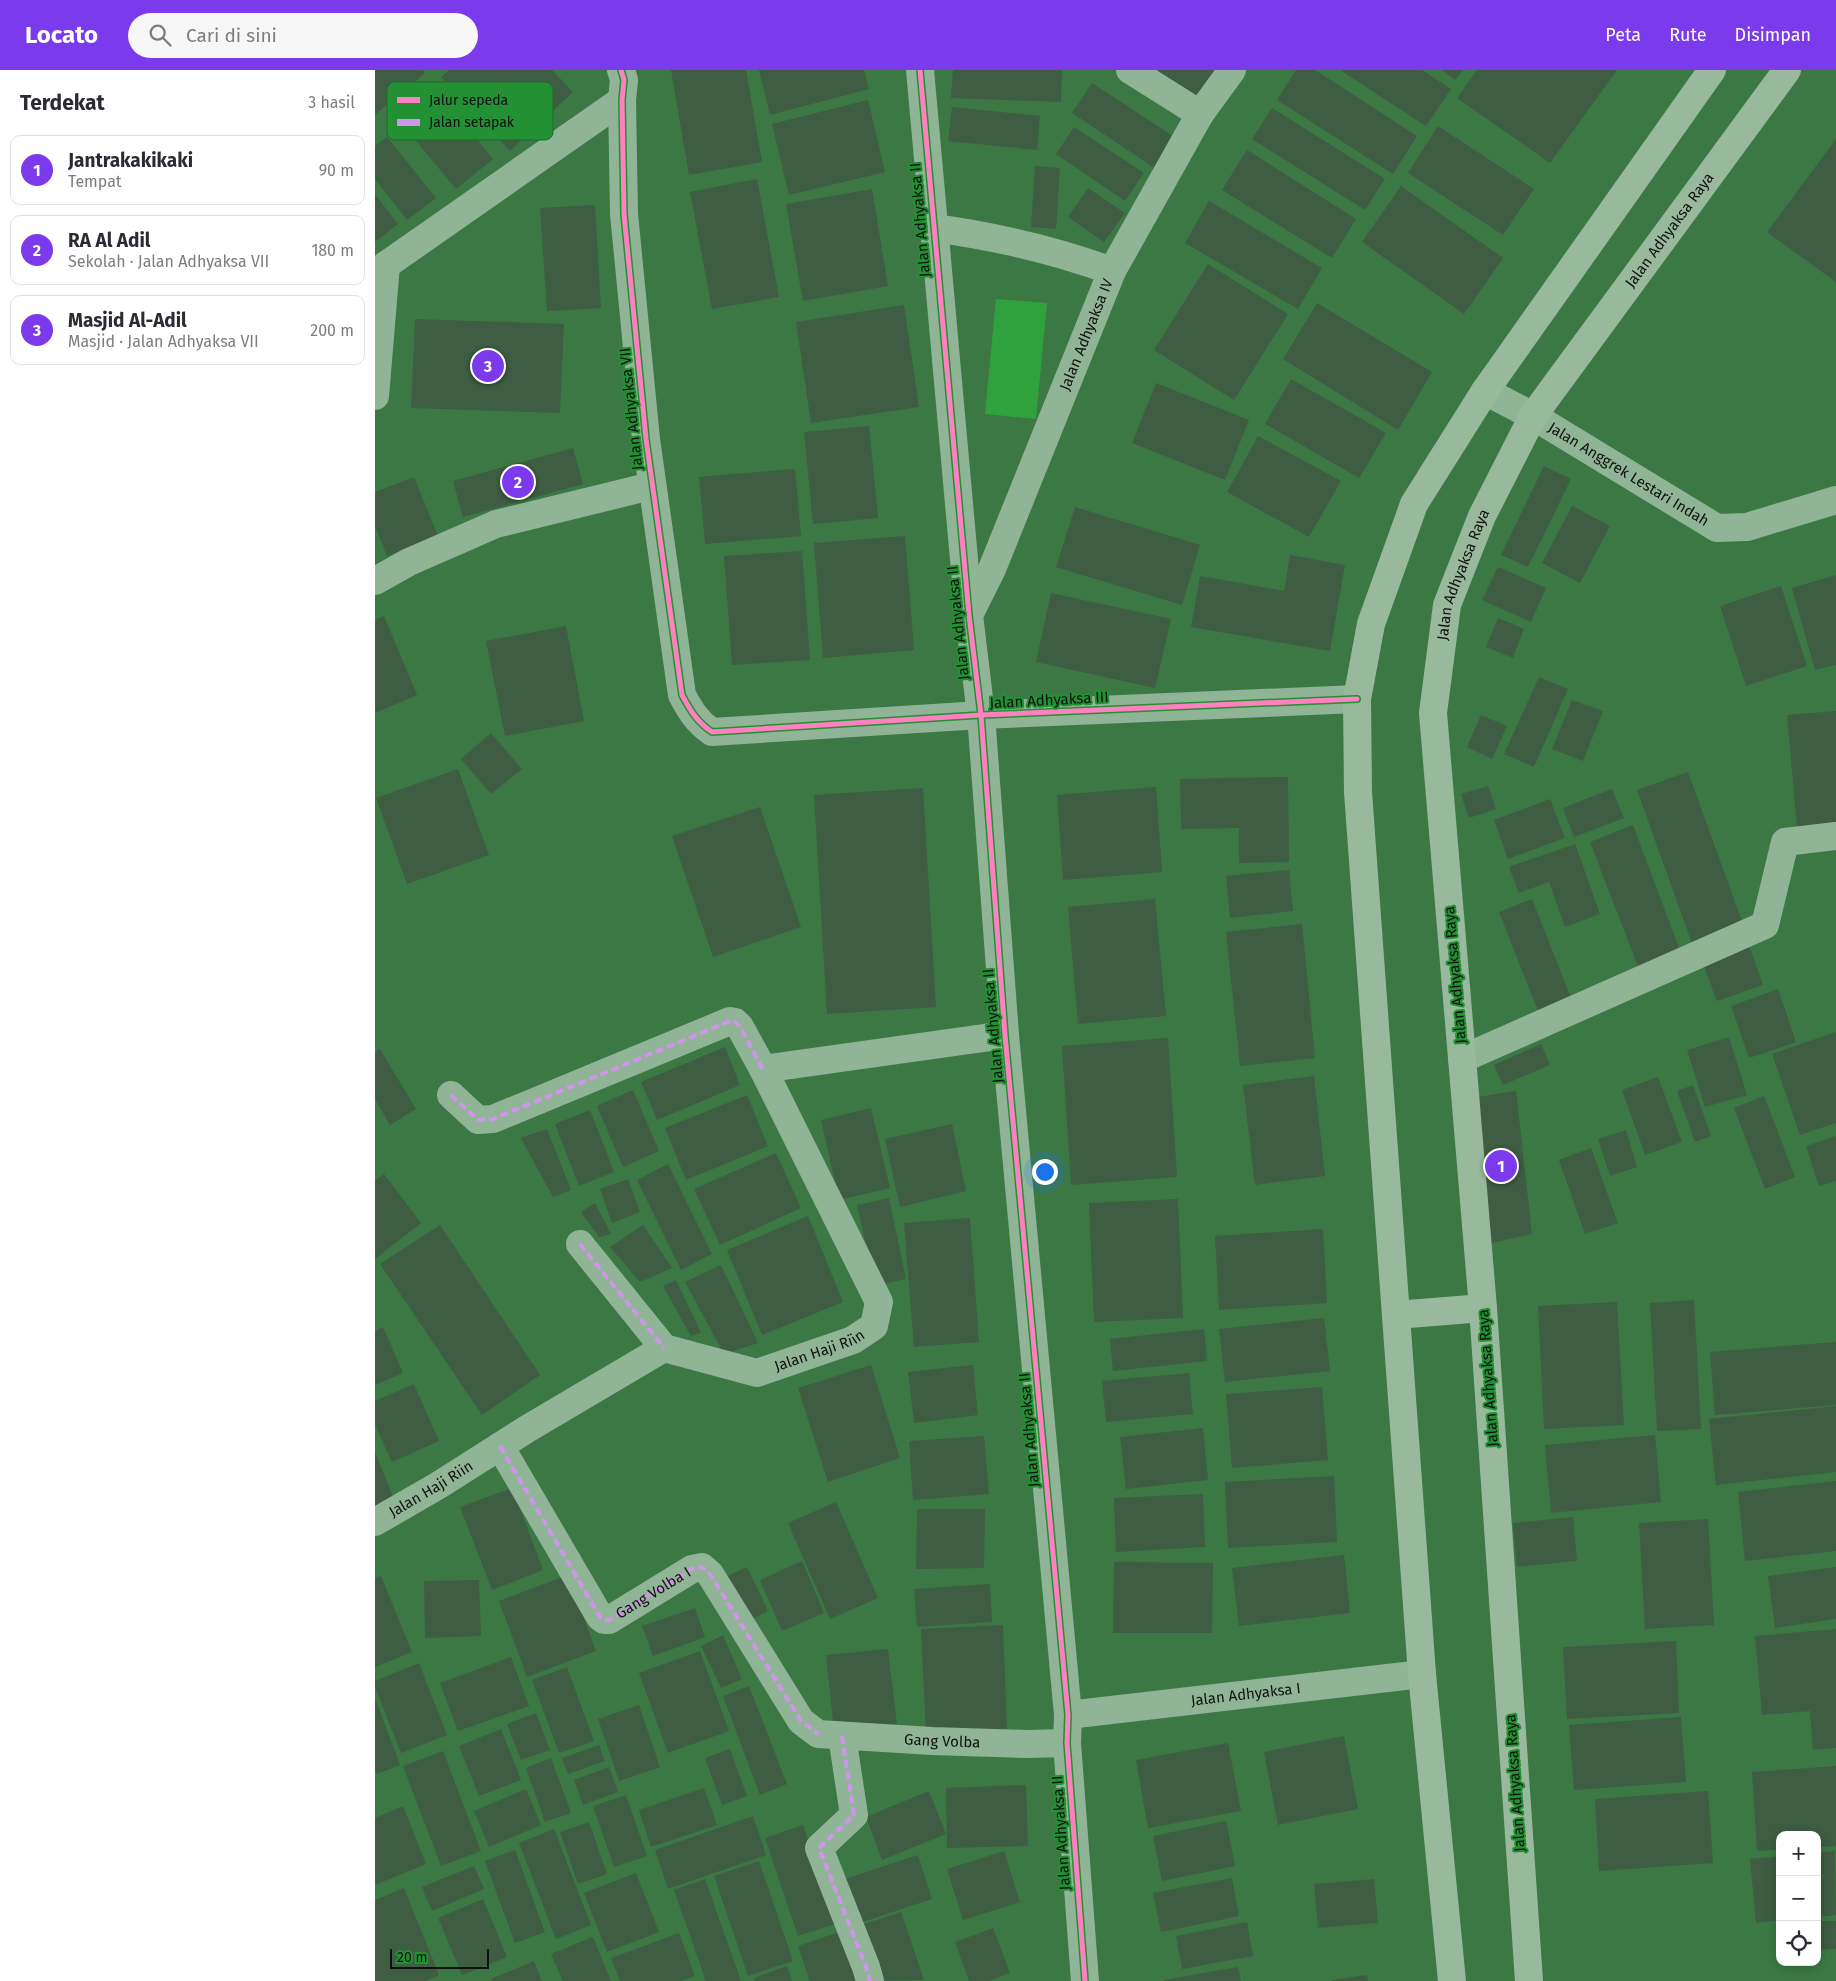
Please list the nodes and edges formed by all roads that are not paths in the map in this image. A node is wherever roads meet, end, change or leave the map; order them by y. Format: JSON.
{"nodes":[{"id":1,"x":621,"y":70,"type":"edge"},
{"id":2,"x":920,"y":70,"type":"edge"},
{"id":3,"x":1130,"y":70,"type":"edge"},
{"id":4,"x":1232,"y":70,"type":"edge"},
{"id":5,"x":1712,"y":70,"type":"edge"},
{"id":6,"x":1787,"y":70,"type":"edge"},
{"id":7,"x":622,"y":100,"type":"junction"},
{"id":8,"x":1200,"y":114,"type":"junction"},
{"id":9,"x":933,"y":228,"type":"junction"},
{"id":10,"x":381,"y":270,"type":"edge"},
{"id":11,"x":1112,"y":271,"type":"junction"},
{"id":12,"x":1485,"y":391,"type":"junction"},
{"id":13,"x":375,"y":396,"type":"edge"},
{"id":14,"x":1533,"y":416,"type":"junction"},
{"id":15,"x":651,"y":486,"type":"junction"},
{"id":16,"x":1836,"y":500,"type":"edge"},
{"id":17,"x":375,"y":581,"type":"edge"},
{"id":18,"x":969,"y":616,"type":"junction"},
{"id":19,"x":1357,"y":699,"type":"junction"},
{"id":20,"x":981,"y":715,"type":"junction"},
{"id":21,"x":712,"y":732,"type":"joint"},
{"id":22,"x":1836,"y":836,"type":"edge"},
{"id":23,"x":1005,"y":1035,"type":"junction"},
{"id":24,"x":1462,"y":1060,"type":"junction"},
{"id":25,"x":763,"y":1069,"type":"junction"},
{"id":26,"x":451,"y":1095,"type":"dead end"},
{"id":27,"x":580,"y":1244,"type":"dead end"},
{"id":28,"x":1483,"y":1308,"type":"junction"},
{"id":29,"x":1396,"y":1315,"type":"junction"},
{"id":30,"x":664,"y":1348,"type":"junction"},
{"id":31,"x":499,"y":1446,"type":"junction"},
{"id":32,"x":375,"y":1522,"type":"edge"},
{"id":33,"x":1422,"y":1674,"type":"junction"},
{"id":34,"x":1068,"y":1715,"type":"junction"},
{"id":35,"x":830,"y":1735,"type":"junction"},
{"id":36,"x":1067,"y":1743,"type":"junction"},
{"id":37,"x":870,"y":1981,"type":"edge"},
{"id":38,"x":1085,"y":1981,"type":"edge"},
{"id":39,"x":1451,"y":1981,"type":"edge"},
{"id":40,"x":1529,"y":1981,"type":"edge"}],
"edges":[{"from":1,"to":7,"type":"street","name":"Jalan Adhyaksa VII"},
{"from":2,"to":9,"type":"street","name":"Jalan Adhyaksa II"},
{"from":3,"to":8,"type":"street"},
{"from":4,"to":8,"type":"street","name":"Jalan Adhyaksa IV"},
{"from":5,"to":12,"type":"main road"},
{"from":6,"to":14,"type":"main road","name":"Jalan Adhyaksa Raya"},
{"from":7,"to":10,"type":"street"},
{"from":7,"to":15,"type":"street","name":"Jalan Adhyaksa VII"},
{"from":8,"to":11,"type":"street","name":"Jalan Adhyaksa IV"},
{"from":9,"to":11,"type":"street"},
{"from":9,"to":18,"type":"street","name":"Jalan Adhyaksa II"},
{"from":10,"to":13,"type":"street"},
{"from":11,"to":18,"type":"street","name":"Jalan Adhyaksa IV"},
{"from":12,"to":14,"type":"street","name":"Jalan Anggrek Lestari Indah"},
{"from":12,"to":19,"type":"main road"},
{"from":14,"to":16,"type":"street","name":"Jalan Anggrek Lestari Indah"},
{"from":14,"to":24,"type":"main road","name":"Jalan Adhyaksa Raya"},
{"from":15,"to":17,"type":"street"},
{"from":15,"to":21,"type":"street","name":"Jalan Adhyaksa VII"},
{"from":18,"to":20,"type":"street","name":"Jalan Adhyaksa II"},
{"from":19,"to":20,"type":"street","name":"Jalan Adhyaksa III"},
{"from":19,"to":29,"type":"main road"},
{"from":20,"to":21,"type":"street","name":"Jalan Adhyaksa III"},
{"from":20,"to":23,"type":"street","name":"Jalan Adhyaksa II"},
{"from":22,"to":24,"type":"street"},
{"from":23,"to":25,"type":"street"},
{"from":23,"to":34,"type":"street","name":"Jalan Adhyaksa II"},
{"from":24,"to":28,"type":"main road","name":"Jalan Adhyaksa Raya"},
{"from":25,"to":26,"type":"street","name":"Jalan Haji Riin"},
{"from":25,"to":30,"type":"street","name":"Jalan Haji Riin"},
{"from":27,"to":30,"type":"street"},
{"from":28,"to":29,"type":"main road"},
{"from":28,"to":40,"type":"main road","name":"Jalan Adhyaksa Raya"},
{"from":29,"to":33,"type":"main road"},
{"from":30,"to":31,"type":"street","name":"Jalan Haji Riin"},
{"from":31,"to":32,"type":"street","name":"Jalan Haji Riin"},
{"from":31,"to":35,"type":"street","name":"Gang Volba I"},
{"from":33,"to":34,"type":"street","name":"Jalan Adhyaksa I"},
{"from":33,"to":39,"type":"main road"},
{"from":34,"to":36,"type":"street","name":"Jalan Adhyaksa II"},
{"from":35,"to":36,"type":"street","name":"Gang Volba"},
{"from":35,"to":37,"type":"street"},
{"from":36,"to":38,"type":"street","name":"Jalan Adhyaksa II"}]}
